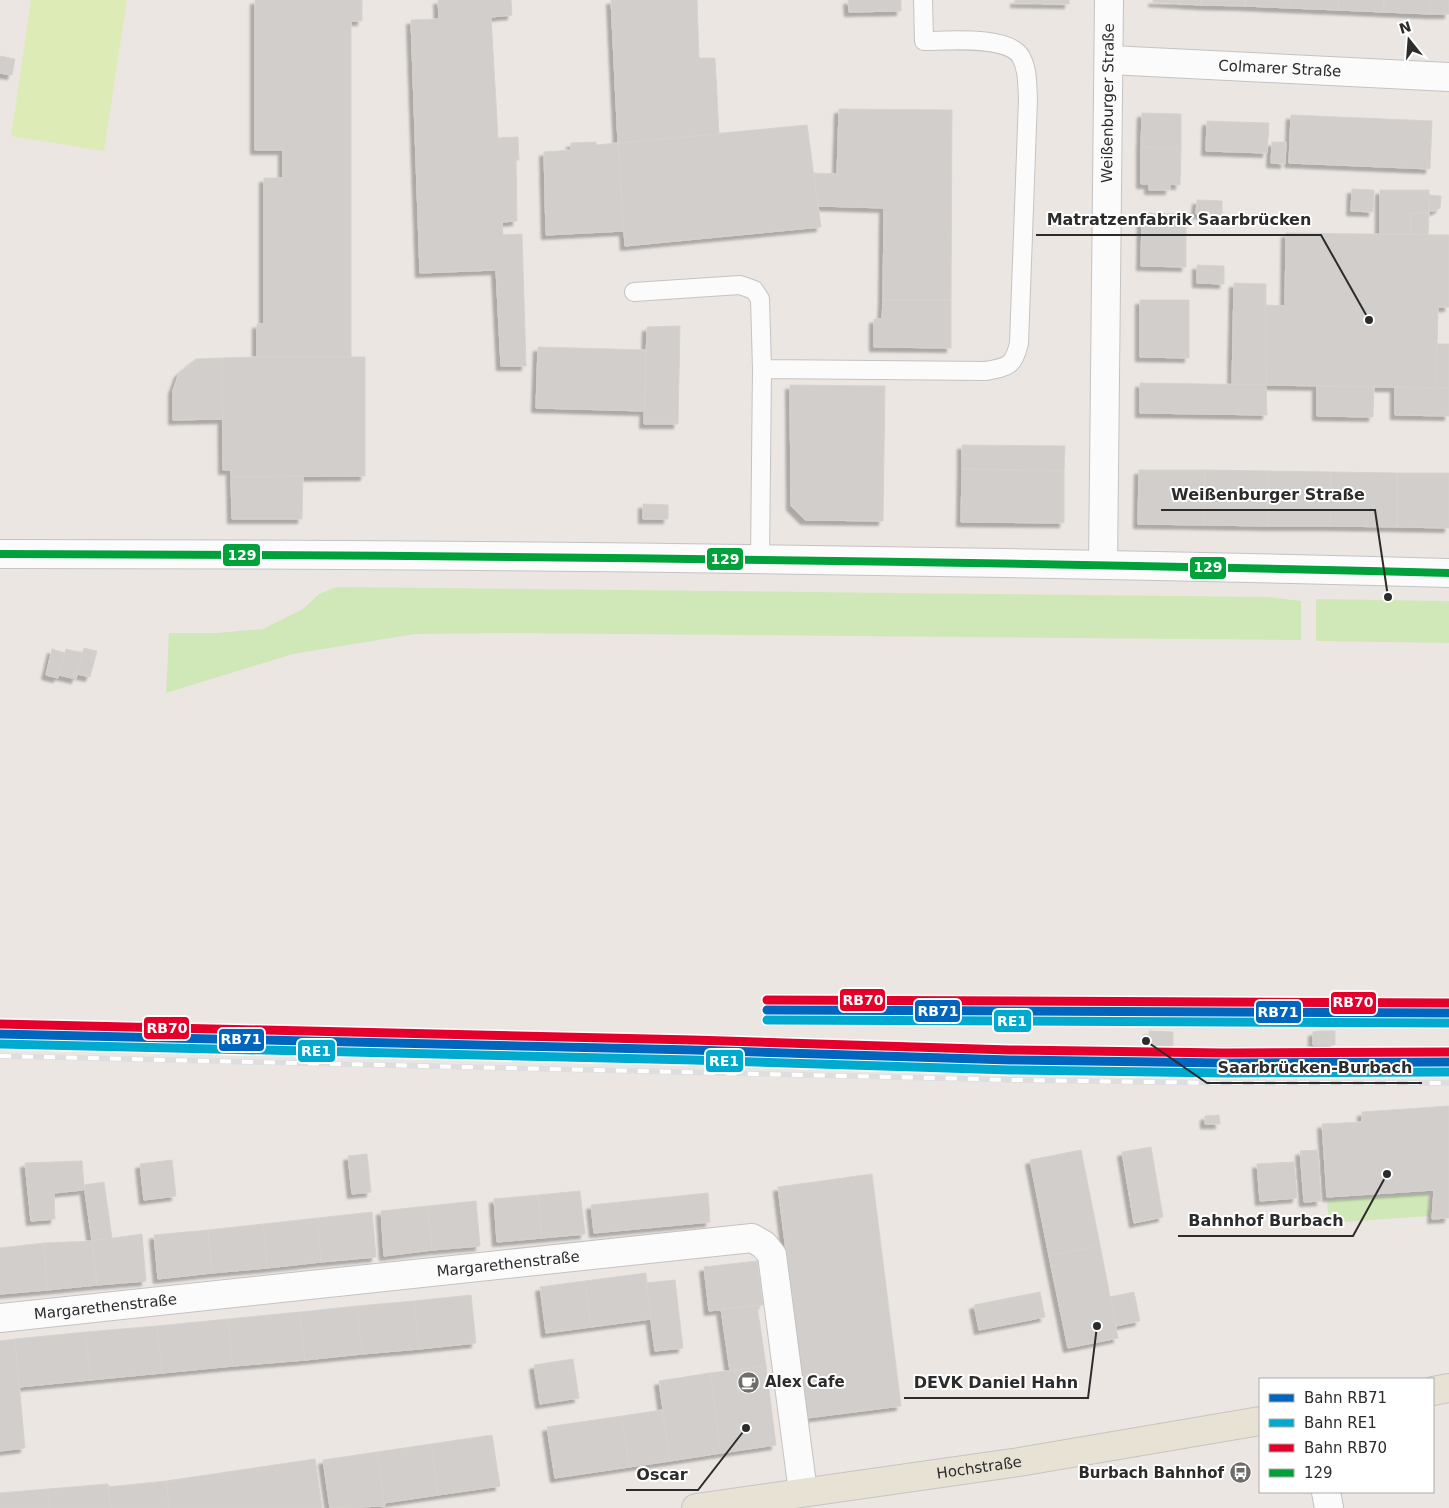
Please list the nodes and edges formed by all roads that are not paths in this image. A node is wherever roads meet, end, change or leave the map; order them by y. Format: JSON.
{"nodes":[{"id":1,"x":923,"y":0,"type":"edge"},
{"id":2,"x":1110,"y":0,"type":"edge"},
{"id":3,"x":1110,"y":60,"type":"junction"},
{"id":4,"x":1449,"y":77,"type":"edge"},
{"id":5,"x":634,"y":292,"type":"dead end"},
{"id":6,"x":762,"y":369,"type":"junction"},
{"id":7,"x":0,"y":554,"type":"edge"},
{"id":8,"x":760,"y":559,"type":"junction"},
{"id":9,"x":1103,"y":565,"type":"junction"},
{"id":10,"x":1449,"y":573,"type":"edge"},
{"id":11,"x":0,"y":1318,"type":"edge"},
{"id":12,"x":1449,"y":1388,"type":"edge"},
{"id":13,"x":1434,"y":1391,"type":"edge"},
{"id":14,"x":1259,"y":1421,"type":"edge"},
{"id":15,"x":803,"y":1492,"type":"junction"},
{"id":16,"x":1326,"y":1493,"type":"edge"},
{"id":17,"x":696,"y":1508,"type":"edge"},
{"id":18,"x":1329,"y":1508,"type":"edge"}],
"edges":[{"from":1,"to":6,"type":"lane"},
{"from":2,"to":3,"type":"street","name":"Weißenburger Straße"},
{"from":3,"to":4,"type":"street","name":"Colmarer Straße"},
{"from":3,"to":9,"type":"street","name":"Weißenburger Straße"},
{"from":5,"to":6,"type":"lane"},
{"from":6,"to":8,"type":"lane"},
{"from":7,"to":8,"type":"street"},
{"from":8,"to":9,"type":"street"},
{"from":9,"to":10,"type":"street"},
{"from":11,"to":15,"type":"street","name":"Margarethenstraße"},
{"from":12,"to":13,"type":"main road"},
{"from":14,"to":15,"type":"main road","name":"Hochstraße"},
{"from":15,"to":17,"type":"main road","name":"Hochstraße"},
{"from":16,"to":18,"type":"street"}]}
